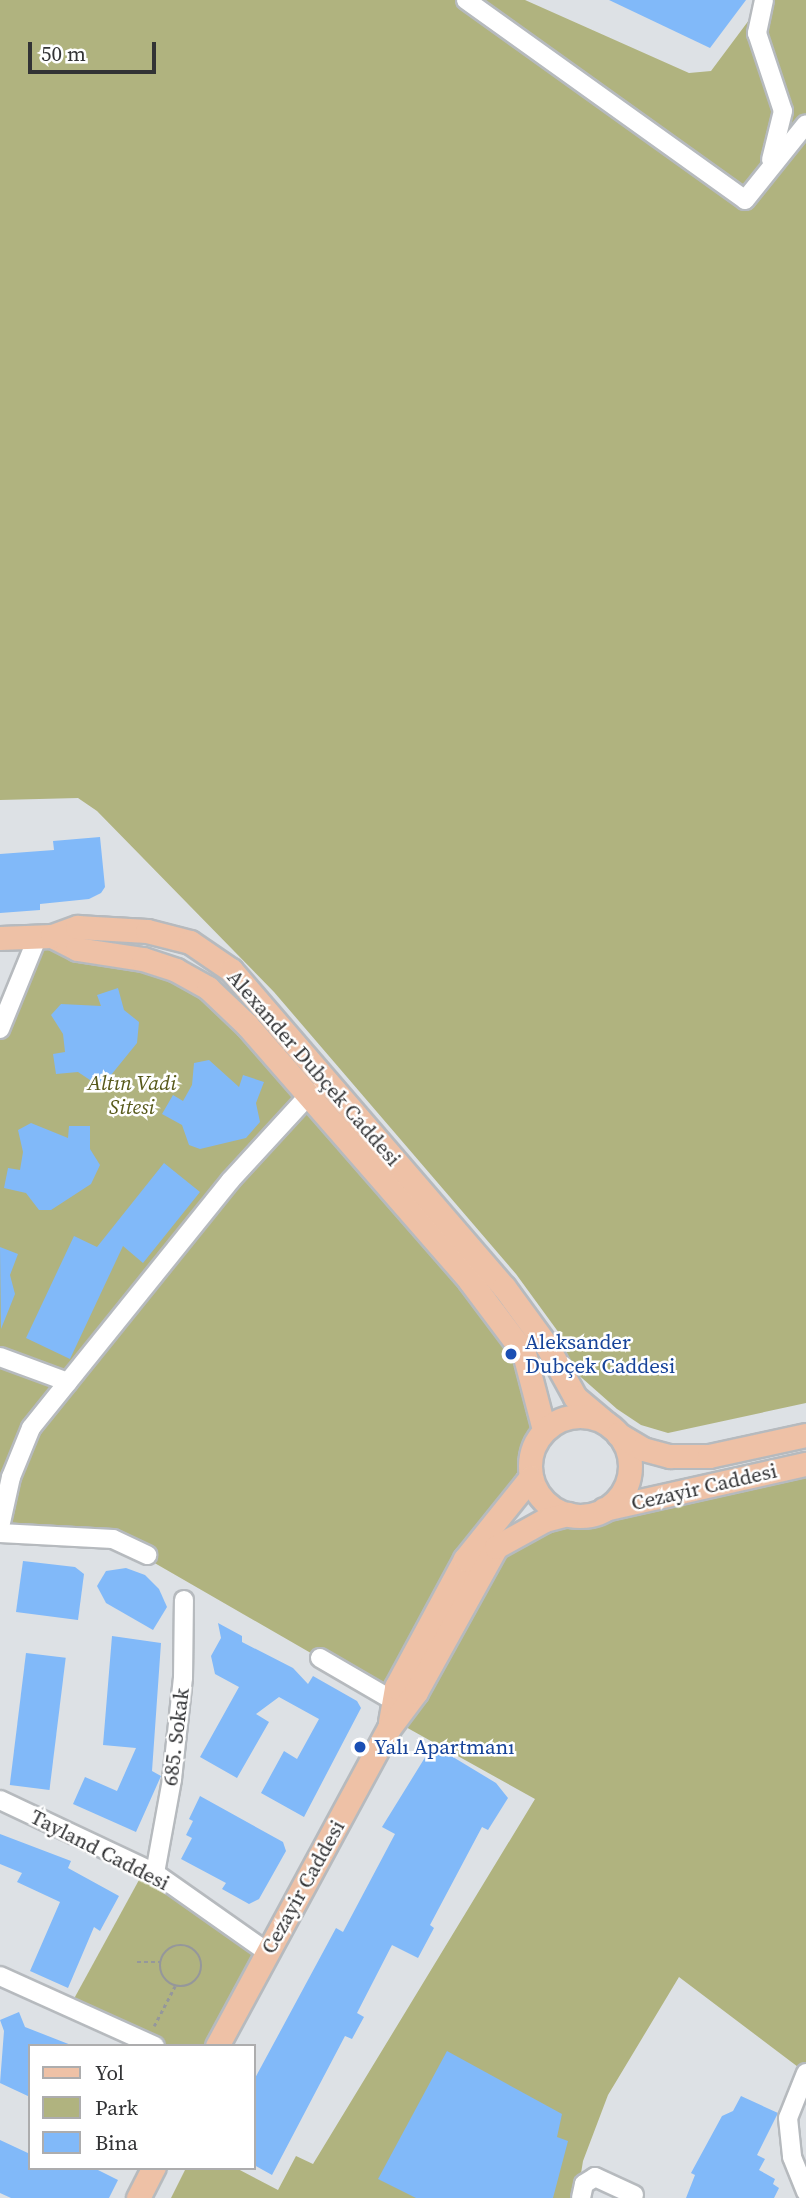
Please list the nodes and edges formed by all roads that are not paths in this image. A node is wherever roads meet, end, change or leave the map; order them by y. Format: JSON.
{"nodes":[{"id":1,"x":466,"y":0,"type":"edge"},
{"id":2,"x":764,"y":0,"type":"edge"},
{"id":3,"x":806,"y":124,"type":"edge"},
{"id":4,"x":763,"y":177,"type":"junction"},
{"id":5,"x":45,"y":936,"type":"junction"},
{"id":6,"x":0,"y":938,"type":"edge"},
{"id":7,"x":0,"y":1029,"type":"edge"},
{"id":8,"x":311,"y":1093,"type":"junction"},
{"id":9,"x":0,"y":1357,"type":"edge"},
{"id":10,"x":68,"y":1382,"type":"junction"},
{"id":11,"x":612,"y":1428,"type":"junction"},
{"id":12,"x":544,"y":1430,"type":"junction"},
{"id":13,"x":806,"y":1435,"type":"edge"},
{"id":14,"x":806,"y":1464,"type":"edge"},
{"id":15,"x":531,"y":1477,"type":"junction"},
{"id":16,"x":602,"y":1510,"type":"junction"},
{"id":17,"x":568,"y":1514,"type":"junction"},
{"id":18,"x":0,"y":1527,"type":"edge"},
{"id":19,"x":0,"y":1533,"type":"edge"},
{"id":20,"x":147,"y":1555,"type":"dead end"},
{"id":21,"x":466,"y":1579,"type":"junction"},
{"id":22,"x":184,"y":1600,"type":"dead end"},
{"id":23,"x":320,"y":1658,"type":"dead end"},
{"id":24,"x":402,"y":1694,"type":"junction"},
{"id":25,"x":0,"y":1800,"type":"edge"},
{"id":26,"x":155,"y":1873,"type":"junction"},
{"id":27,"x":267,"y":1952,"type":"junction"},
{"id":28,"x":0,"y":1976,"type":"edge"},
{"id":29,"x":151,"y":2044,"type":"edge"},
{"id":30,"x":219,"y":2044,"type":"edge"},
{"id":31,"x":806,"y":2073,"type":"edge"},
{"id":32,"x":152,"y":2170,"type":"edge"},
{"id":33,"x":806,"y":2192,"type":"edge"},
{"id":34,"x":634,"y":2195,"type":"dead end"},
{"id":35,"x":138,"y":2198,"type":"edge"},
{"id":36,"x":581,"y":2198,"type":"edge"}],
"edges":[{"from":1,"to":4,"type":"street"},
{"from":2,"to":4,"type":"street"},
{"from":3,"to":4,"type":"street"},
{"from":5,"to":6,"type":"main road"},
{"from":5,"to":7,"type":"street"},
{"from":5,"to":8,"type":"main road","name":"Alexander Dubçek Caddesi"},
{"from":5,"to":11,"type":"main road","name":"Alexander Dubçek Caddesi"},
{"from":8,"to":10,"type":"street"},
{"from":8,"to":12,"type":"main road","name":"Alexander Dubçek Caddesi"},
{"from":9,"to":10,"type":"street"},
{"from":10,"to":18,"type":"street"},
{"from":11,"to":12,"type":"main road"},
{"from":11,"to":13,"type":"main road","name":"Cezayir Caddesi"},
{"from":11,"to":16,"type":"main road"},
{"from":12,"to":15,"type":"main road"},
{"from":14,"to":16,"type":"main road","name":"Cezayir Caddesi"},
{"from":15,"to":17,"type":"main road"},
{"from":15,"to":21,"type":"main road","name":"Cezayir Caddesi"},
{"from":16,"to":17,"type":"main road"},
{"from":17,"to":21,"type":"main road","name":"Cezayir Caddesi"},
{"from":19,"to":20,"type":"street"},
{"from":21,"to":24,"type":"main road","name":"Cezayir Caddesi"},
{"from":22,"to":26,"type":"street","name":"685. Sokak"},
{"from":23,"to":24,"type":"street"},
{"from":24,"to":27,"type":"main road","name":"Cezayir Caddesi"},
{"from":25,"to":26,"type":"street","name":"Tayland Caddesi"},
{"from":26,"to":27,"type":"street","name":"Tayland Caddesi"},
{"from":27,"to":30,"type":"main road","name":"Cezayir Caddesi"},
{"from":28,"to":29,"type":"street"},
{"from":31,"to":33,"type":"street"},
{"from":32,"to":35,"type":"main road"},
{"from":34,"to":36,"type":"street"}]}
